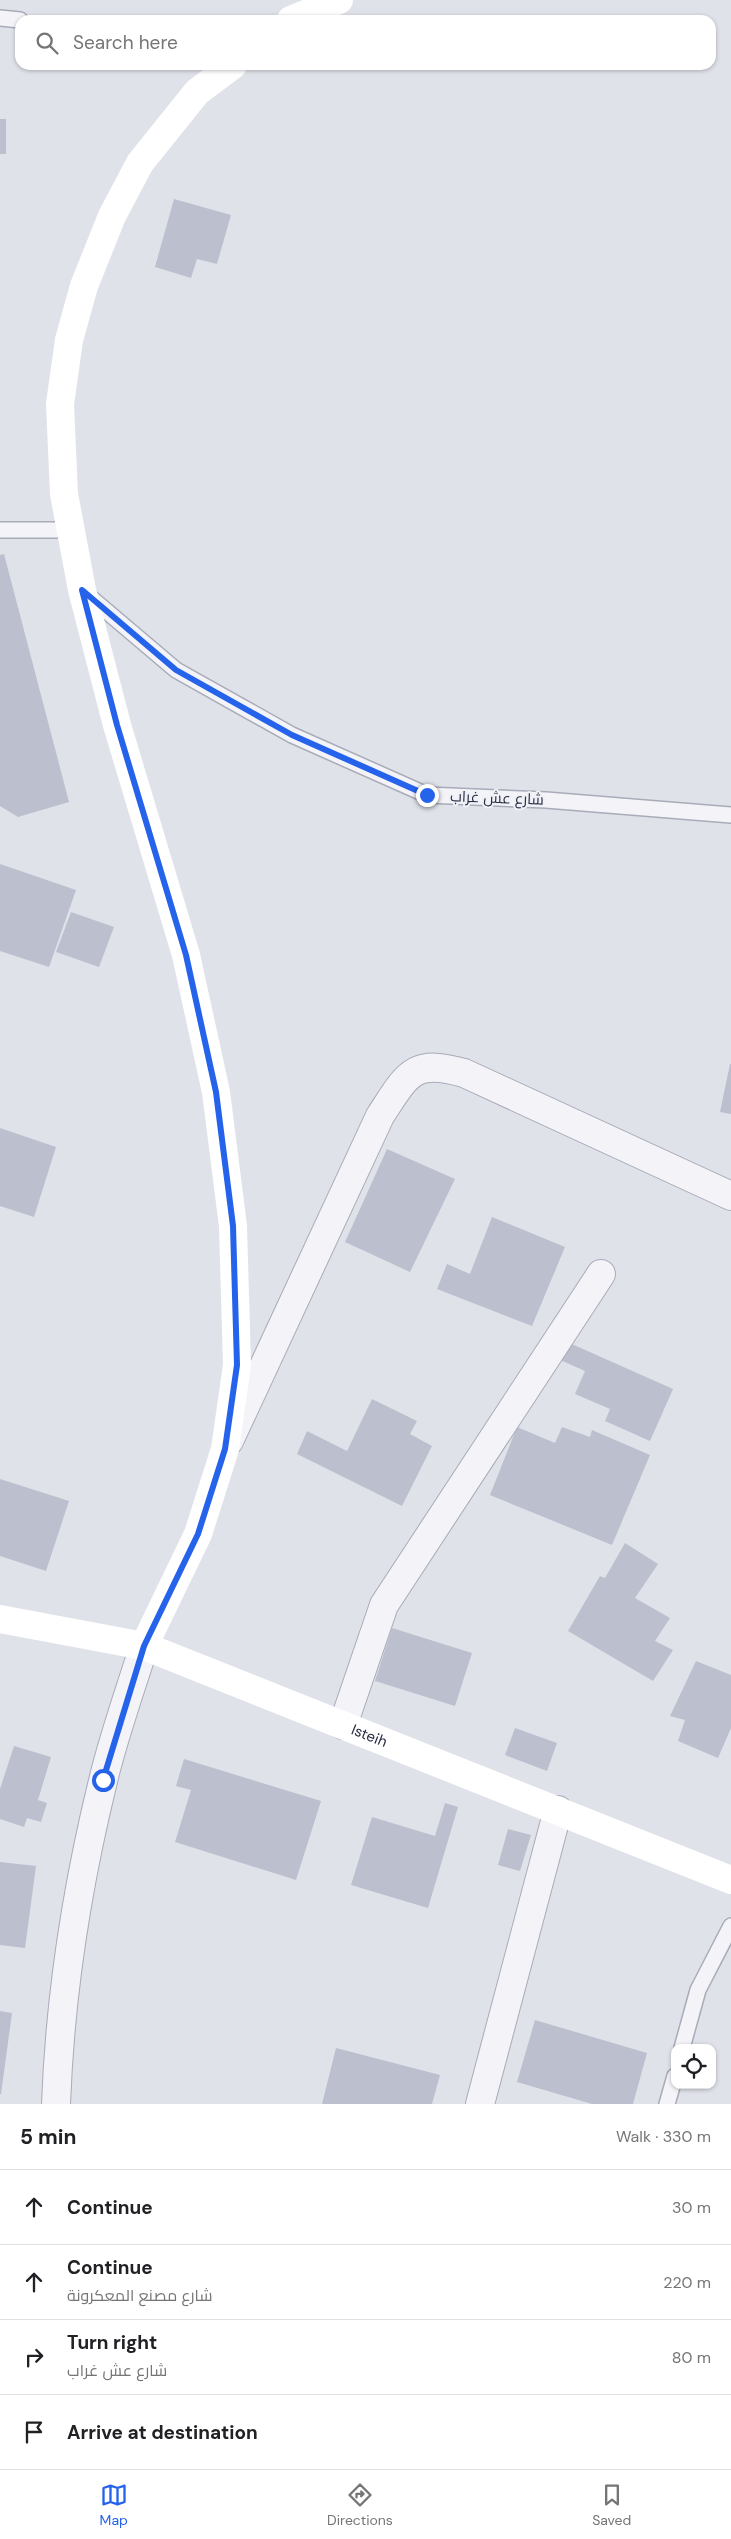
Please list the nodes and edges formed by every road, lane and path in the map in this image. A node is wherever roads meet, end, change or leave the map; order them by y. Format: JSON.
{"nodes":[{"id":1,"x":339,"y":0,"type":"edge"},
{"id":2,"x":303,"y":15,"type":"edge"},
{"id":3,"x":0,"y":18,"type":"edge"},
{"id":4,"x":15,"y":20,"type":"edge"},
{"id":5,"x":227,"y":70,"type":"edge"},
{"id":6,"x":0,"y":530,"type":"edge"},
{"id":7,"x":71,"y":530,"type":"junction"},
{"id":8,"x":82,"y":590,"type":"junction"},
{"id":9,"x":731,"y":815,"type":"edge"},
{"id":10,"x":731,"y":1196,"type":"edge"},
{"id":11,"x":601,"y":1274,"type":"dead end"},
{"id":12,"x":225,"y":1449,"type":"junction"},
{"id":13,"x":0,"y":1619,"type":"edge"},
{"id":14,"x":144,"y":1646,"type":"junction"},
{"id":15,"x":343,"y":1725,"type":"junction"},
{"id":16,"x":558,"y":1810,"type":"junction"},
{"id":17,"x":731,"y":1880,"type":"edge"},
{"id":18,"x":731,"y":1926,"type":"edge"},
{"id":19,"x":683,"y":2044,"type":"edge"},
{"id":20,"x":671,"y":2089,"type":"edge"},
{"id":21,"x":56,"y":2104,"type":"edge"},
{"id":22,"x":480,"y":2104,"type":"edge"},
{"id":23,"x":667,"y":2104,"type":"edge"}],
"edges":[{"from":1,"to":2,"type":"street"},
{"from":3,"to":4,"type":"lane"},
{"from":5,"to":7,"type":"street"},
{"from":6,"to":7,"type":"lane"},
{"from":7,"to":8,"type":"street"},
{"from":8,"to":9,"type":"lane","name":"شارع عش غراب"},
{"from":8,"to":12,"type":"street"},
{"from":10,"to":12,"type":"street"},
{"from":11,"to":15,"type":"street"},
{"from":12,"to":14,"type":"street"},
{"from":13,"to":14,"type":"street","name":"Isteih"},
{"from":14,"to":15,"type":"street","name":"Isteih"},
{"from":14,"to":21,"type":"street"},
{"from":15,"to":16,"type":"street","name":"Isteih"},
{"from":16,"to":17,"type":"street","name":"Isteih"},
{"from":16,"to":22,"type":"street"},
{"from":18,"to":19,"type":"lane"},
{"from":20,"to":23,"type":"lane"}]}
